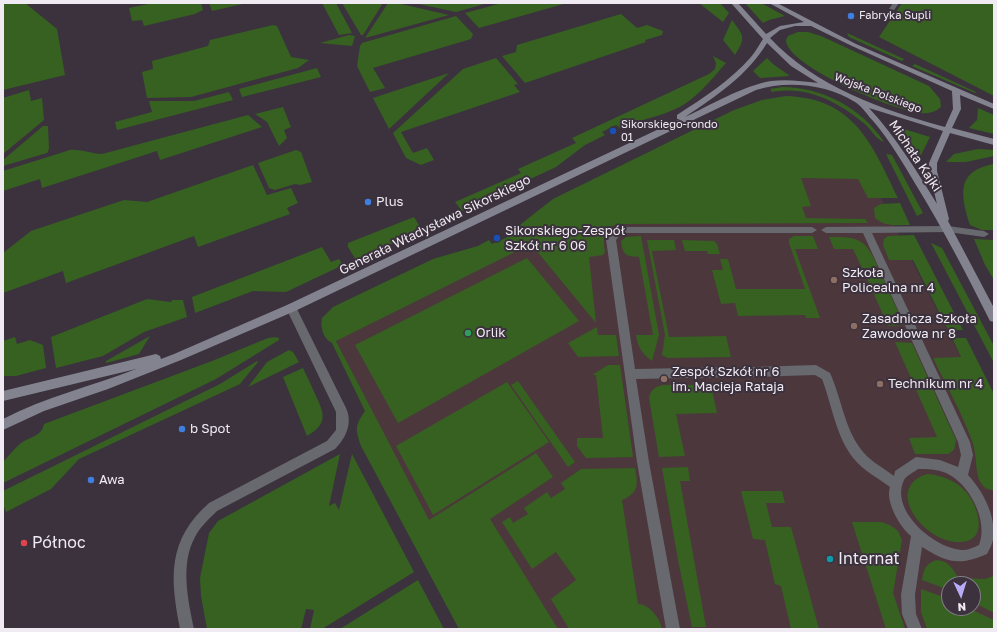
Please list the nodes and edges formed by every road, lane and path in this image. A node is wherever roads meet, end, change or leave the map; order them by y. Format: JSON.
{"nodes":[{"id":1,"x":734,"y":3,"type":"edge"},
{"id":2,"x":772,"y":3,"type":"edge"},
{"id":3,"x":811,"y":24,"type":"junction"},
{"id":4,"x":767,"y":39,"type":"junction"},
{"id":5,"x":828,"y":86,"type":"junction"},
{"id":6,"x":956,"y":91,"type":"junction"},
{"id":7,"x":858,"y":100,"type":"junction"},
{"id":8,"x":994,"y":108,"type":"edge"},
{"id":9,"x":948,"y":130,"type":"junction"},
{"id":10,"x":661,"y":131,"type":"junction"},
{"id":11,"x":994,"y":142,"type":"edge"},
{"id":12,"x":948,"y":229,"type":"junction"},
{"id":13,"x":812,"y":230,"type":"dead end"},
{"id":14,"x":826,"y":230,"type":"dead end"},
{"id":15,"x":866,"y":230,"type":"junction"},
{"id":16,"x":984,"y":234,"type":"dead end"},
{"id":17,"x":291,"y":308,"type":"junction"},
{"id":18,"x":994,"y":318,"type":"edge"},
{"id":19,"x":219,"y":339,"type":"junction"},
{"id":20,"x":738,"y":372,"type":"dead end"},
{"id":21,"x":753,"y":372,"type":"dead end"},
{"id":22,"x":631,"y":374,"type":"junction"},
{"id":23,"x":3,"y":396,"type":"edge"},
{"id":24,"x":3,"y":425,"type":"edge"},
{"id":25,"x":962,"y":476,"type":"junction"},
{"id":26,"x":895,"y":484,"type":"junction"},
{"id":27,"x":917,"y":536,"type":"junction"},
{"id":28,"x":187,"y":629,"type":"edge"},
{"id":29,"x":673,"y":629,"type":"edge"},
{"id":30,"x":915,"y":629,"type":"edge"}],
"edges":[{"from":1,"to":4,"type":"street","name":"Wojska Polskiego"},
{"from":2,"to":3,"type":"street"},
{"from":3,"to":4,"type":"street","name":"Generała Władysława Sikorskiego"},
{"from":3,"to":6,"type":"street"},
{"from":4,"to":5,"type":"street","name":"Wojska Polskiego"},
{"from":4,"to":10,"type":"street","name":"Generała Władysława Sikorskiego"},
{"from":5,"to":7,"type":"street","name":"Wojska Polskiego"},
{"from":5,"to":10,"type":"street","name":"Generała Władysława Sikorskiego"},
{"from":6,"to":8,"type":"street"},
{"from":6,"to":9,"type":"street","name":"Michała Kajki"},
{"from":7,"to":9,"type":"street","name":"Wojska Polskiego"},
{"from":7,"to":12,"type":"street","name":"Michała Kajki"},
{"from":9,"to":11,"type":"street","name":"Wojska Polskiego"},
{"from":9,"to":12,"type":"street","name":"Michała Kajki"},
{"from":10,"to":17,"type":"street","name":"Generała Władysława Sikorskiego"},
{"from":12,"to":15,"type":"lane"},
{"from":12,"to":16,"type":"lane"},
{"from":12,"to":18,"type":"street","name":"Michała Kajki"},
{"from":13,"to":22,"type":"lane"},
{"from":14,"to":15,"type":"lane"},
{"from":15,"to":25,"type":"lane"},
{"from":17,"to":19,"type":"street","name":"Generała Władysława Sikorskiego"},
{"from":17,"to":28,"type":"lane"},
{"from":19,"to":23,"type":"street","name":"Generała Władysława Sikorskiego"},
{"from":19,"to":24,"type":"street","name":"Generała Władysława Sikorskiego"},
{"from":20,"to":22,"type":"lane"},
{"from":21,"to":26,"type":"lane"},
{"from":22,"to":29,"type":"lane"},
{"from":25,"to":26,"type":"lane"},
{"from":25,"to":27,"type":"lane"},
{"from":26,"to":27,"type":"lane"},
{"from":27,"to":30,"type":"lane"}]}
